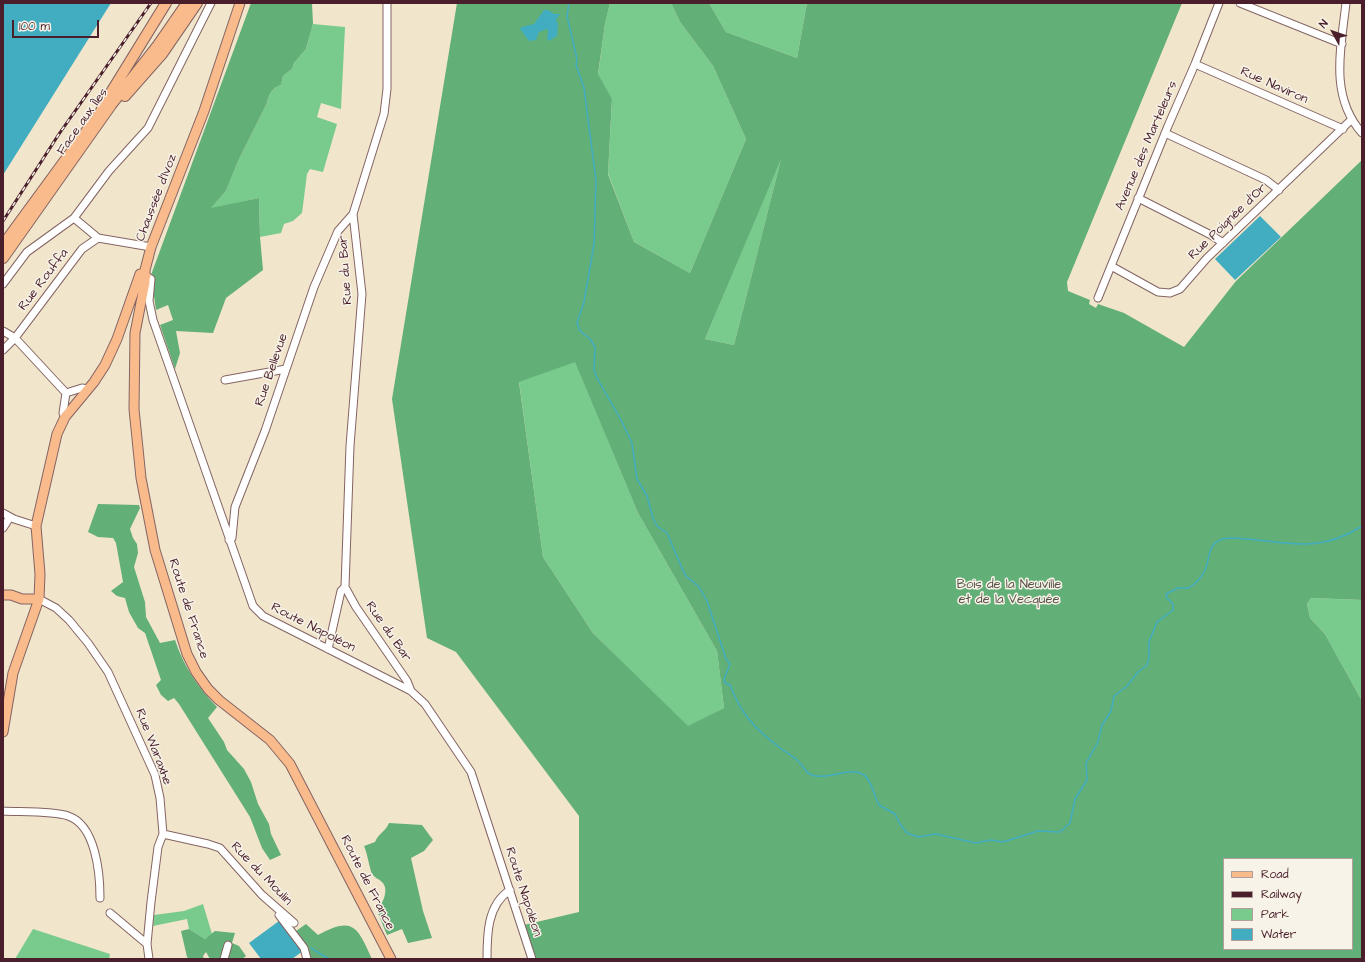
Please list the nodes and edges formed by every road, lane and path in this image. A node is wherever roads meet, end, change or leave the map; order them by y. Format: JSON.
{"nodes":[{"id":1,"x":166,"y":3,"type":"edge"},
{"id":2,"x":180,"y":3,"type":"edge"},
{"id":3,"x":187,"y":3,"type":"edge"},
{"id":4,"x":197,"y":3,"type":"edge"},
{"id":5,"x":211,"y":3,"type":"edge"},
{"id":6,"x":240,"y":3,"type":"edge"},
{"id":7,"x":387,"y":3,"type":"edge"},
{"id":8,"x":1219,"y":3,"type":"edge"},
{"id":9,"x":1240,"y":3,"type":"edge"},
{"id":10,"x":1346,"y":3,"type":"edge"},
{"id":11,"x":1342,"y":44,"type":"junction"},
{"id":12,"x":1195,"y":64,"type":"junction"},
{"id":13,"x":101,"y":115,"type":"junction"},
{"id":14,"x":1351,"y":120,"type":"junction"},
{"id":15,"x":1343,"y":129,"type":"junction"},
{"id":16,"x":1165,"y":133,"type":"junction"},
{"id":17,"x":1362,"y":133,"type":"edge"},
{"id":18,"x":1279,"y":190,"type":"junction"},
{"id":19,"x":1138,"y":198,"type":"junction"},
{"id":20,"x":353,"y":214,"type":"junction"},
{"id":21,"x":74,"y":218,"type":"junction"},
{"id":22,"x":98,"y":238,"type":"junction"},
{"id":23,"x":1223,"y":243,"type":"junction"},
{"id":24,"x":3,"y":245,"type":"edge"},
{"id":25,"x":151,"y":247,"type":"junction"},
{"id":26,"x":3,"y":258,"type":"edge"},
{"id":27,"x":1111,"y":266,"type":"junction"},
{"id":28,"x":146,"y":276,"type":"junction"},
{"id":29,"x":3,"y":284,"type":"edge"},
{"id":30,"x":1098,"y":298,"type":"dead end"},
{"id":31,"x":3,"y":331,"type":"edge"},
{"id":32,"x":15,"y":338,"type":"junction"},
{"id":33,"x":3,"y":350,"type":"edge"},
{"id":34,"x":286,"y":369,"type":"junction"},
{"id":35,"x":225,"y":380,"type":"dead end"},
{"id":36,"x":88,"y":389,"type":"junction"},
{"id":37,"x":66,"y":393,"type":"junction"},
{"id":38,"x":65,"y":417,"type":"junction"},
{"id":39,"x":3,"y":513,"type":"edge"},
{"id":40,"x":10,"y":517,"type":"junction"},
{"id":41,"x":36,"y":526,"type":"junction"},
{"id":42,"x":3,"y":528,"type":"edge"},
{"id":43,"x":229,"y":540,"type":"junction"},
{"id":44,"x":345,"y":588,"type":"junction"},
{"id":45,"x":7,"y":595,"type":"edge"},
{"id":46,"x":38,"y":599,"type":"junction"},
{"id":47,"x":328,"y":649,"type":"junction"},
{"id":48,"x":411,"y":690,"type":"junction"},
{"id":49,"x":3,"y":732,"type":"edge"},
{"id":50,"x":3,"y":811,"type":"edge"},
{"id":51,"x":163,"y":834,"type":"junction"},
{"id":52,"x":510,"y":890,"type":"junction"},
{"id":53,"x":100,"y":898,"type":"dead end"},
{"id":54,"x":273,"y":906,"type":"junction"},
{"id":55,"x":110,"y":913,"type":"dead end"},
{"id":56,"x":294,"y":923,"type":"dead end"},
{"id":57,"x":147,"y":944,"type":"junction"},
{"id":58,"x":228,"y":945,"type":"dead end"},
{"id":59,"x":149,"y":959,"type":"edge"},
{"id":60,"x":224,"y":959,"type":"edge"},
{"id":61,"x":307,"y":959,"type":"edge"},
{"id":62,"x":391,"y":959,"type":"edge"},
{"id":63,"x":487,"y":959,"type":"edge"},
{"id":64,"x":532,"y":959,"type":"edge"}],
"edges":[{"from":1,"to":13,"type":"highway"},
{"from":2,"to":13,"type":"highway","name":"Face aux Îles"},
{"from":3,"to":13,"type":"highway","name":"Face aux Îles"},
{"from":4,"to":13,"type":"highway"},
{"from":5,"to":21,"type":"street"},
{"from":6,"to":25,"type":"main road","name":"Chaussée d'Ivoz"},
{"from":7,"to":20,"type":"street","name":"Rue du Bar"},
{"from":8,"to":12,"type":"street","name":"Avenue des Marteleurs"},
{"from":9,"to":11,"type":"street"},
{"from":10,"to":11,"type":"street"},
{"from":11,"to":14,"type":"street"},
{"from":12,"to":15,"type":"street","name":"Rue Naviron"},
{"from":12,"to":16,"type":"street","name":"Avenue des Marteleurs"},
{"from":13,"to":24,"type":"highway","name":"Face aux Îles"},
{"from":13,"to":26,"type":"highway","name":"Face aux Îles"},
{"from":14,"to":15,"type":"street","name":"Rue Poignée d'Or"},
{"from":14,"to":17,"type":"street"},
{"from":15,"to":18,"type":"street","name":"Rue Poignée d'Or"},
{"from":16,"to":18,"type":"street"},
{"from":16,"to":19,"type":"street","name":"Avenue des Marteleurs"},
{"from":18,"to":23,"type":"street","name":"Rue Poignée d'Or"},
{"from":19,"to":23,"type":"street"},
{"from":19,"to":27,"type":"street","name":"Avenue des Marteleurs"},
{"from":20,"to":34,"type":"street","name":"Rue Bellevue"},
{"from":20,"to":44,"type":"street","name":"Rue du Bar"},
{"from":21,"to":22,"type":"street"},
{"from":21,"to":29,"type":"street"},
{"from":22,"to":25,"type":"street"},
{"from":22,"to":32,"type":"street","name":"Rue Rouffa"},
{"from":23,"to":27,"type":"street","name":"Rue Poignée d'Or"},
{"from":25,"to":28,"type":"main road","name":"Chaussée d'Ivoz"},
{"from":27,"to":30,"type":"street","name":"Avenue des Marteleurs"},
{"from":28,"to":36,"type":"main road"},
{"from":28,"to":43,"type":"street","name":"Route Napoléon"},
{"from":28,"to":62,"type":"main road","name":"Route de France"},
{"from":31,"to":32,"type":"street"},
{"from":32,"to":33,"type":"street","name":"Rue Rouffa"},
{"from":32,"to":37,"type":"street"},
{"from":34,"to":35,"type":"street"},
{"from":34,"to":43,"type":"street","name":"Rue Bellevue"},
{"from":36,"to":37,"type":"street"},
{"from":36,"to":38,"type":"main road"},
{"from":37,"to":38,"type":"street"},
{"from":38,"to":41,"type":"main road"},
{"from":39,"to":40,"type":"street"},
{"from":40,"to":41,"type":"street"},
{"from":40,"to":42,"type":"street"},
{"from":41,"to":46,"type":"main road"},
{"from":43,"to":47,"type":"street","name":"Route Napoléon"},
{"from":44,"to":47,"type":"street","name":"Rue du Bar"},
{"from":44,"to":48,"type":"street","name":"Rue du Bar"},
{"from":45,"to":46,"type":"main road"},
{"from":46,"to":49,"type":"main road"},
{"from":46,"to":51,"type":"street","name":"Rue Waraxhe"},
{"from":47,"to":48,"type":"street","name":"Route Napoléon"},
{"from":48,"to":52,"type":"street","name":"Route Napoléon"},
{"from":50,"to":53,"type":"street"},
{"from":51,"to":54,"type":"street","name":"Rue du Moulin"},
{"from":51,"to":57,"type":"street","name":"Rue Waraxhe"},
{"from":52,"to":63,"type":"street"},
{"from":52,"to":64,"type":"street","name":"Route Napoléon"},
{"from":54,"to":56,"type":"street","name":"Rue du Moulin"},
{"from":54,"to":61,"type":"street"},
{"from":55,"to":57,"type":"street"},
{"from":57,"to":59,"type":"street","name":"Rue Waraxhe"},
{"from":58,"to":60,"type":"street"}]}
